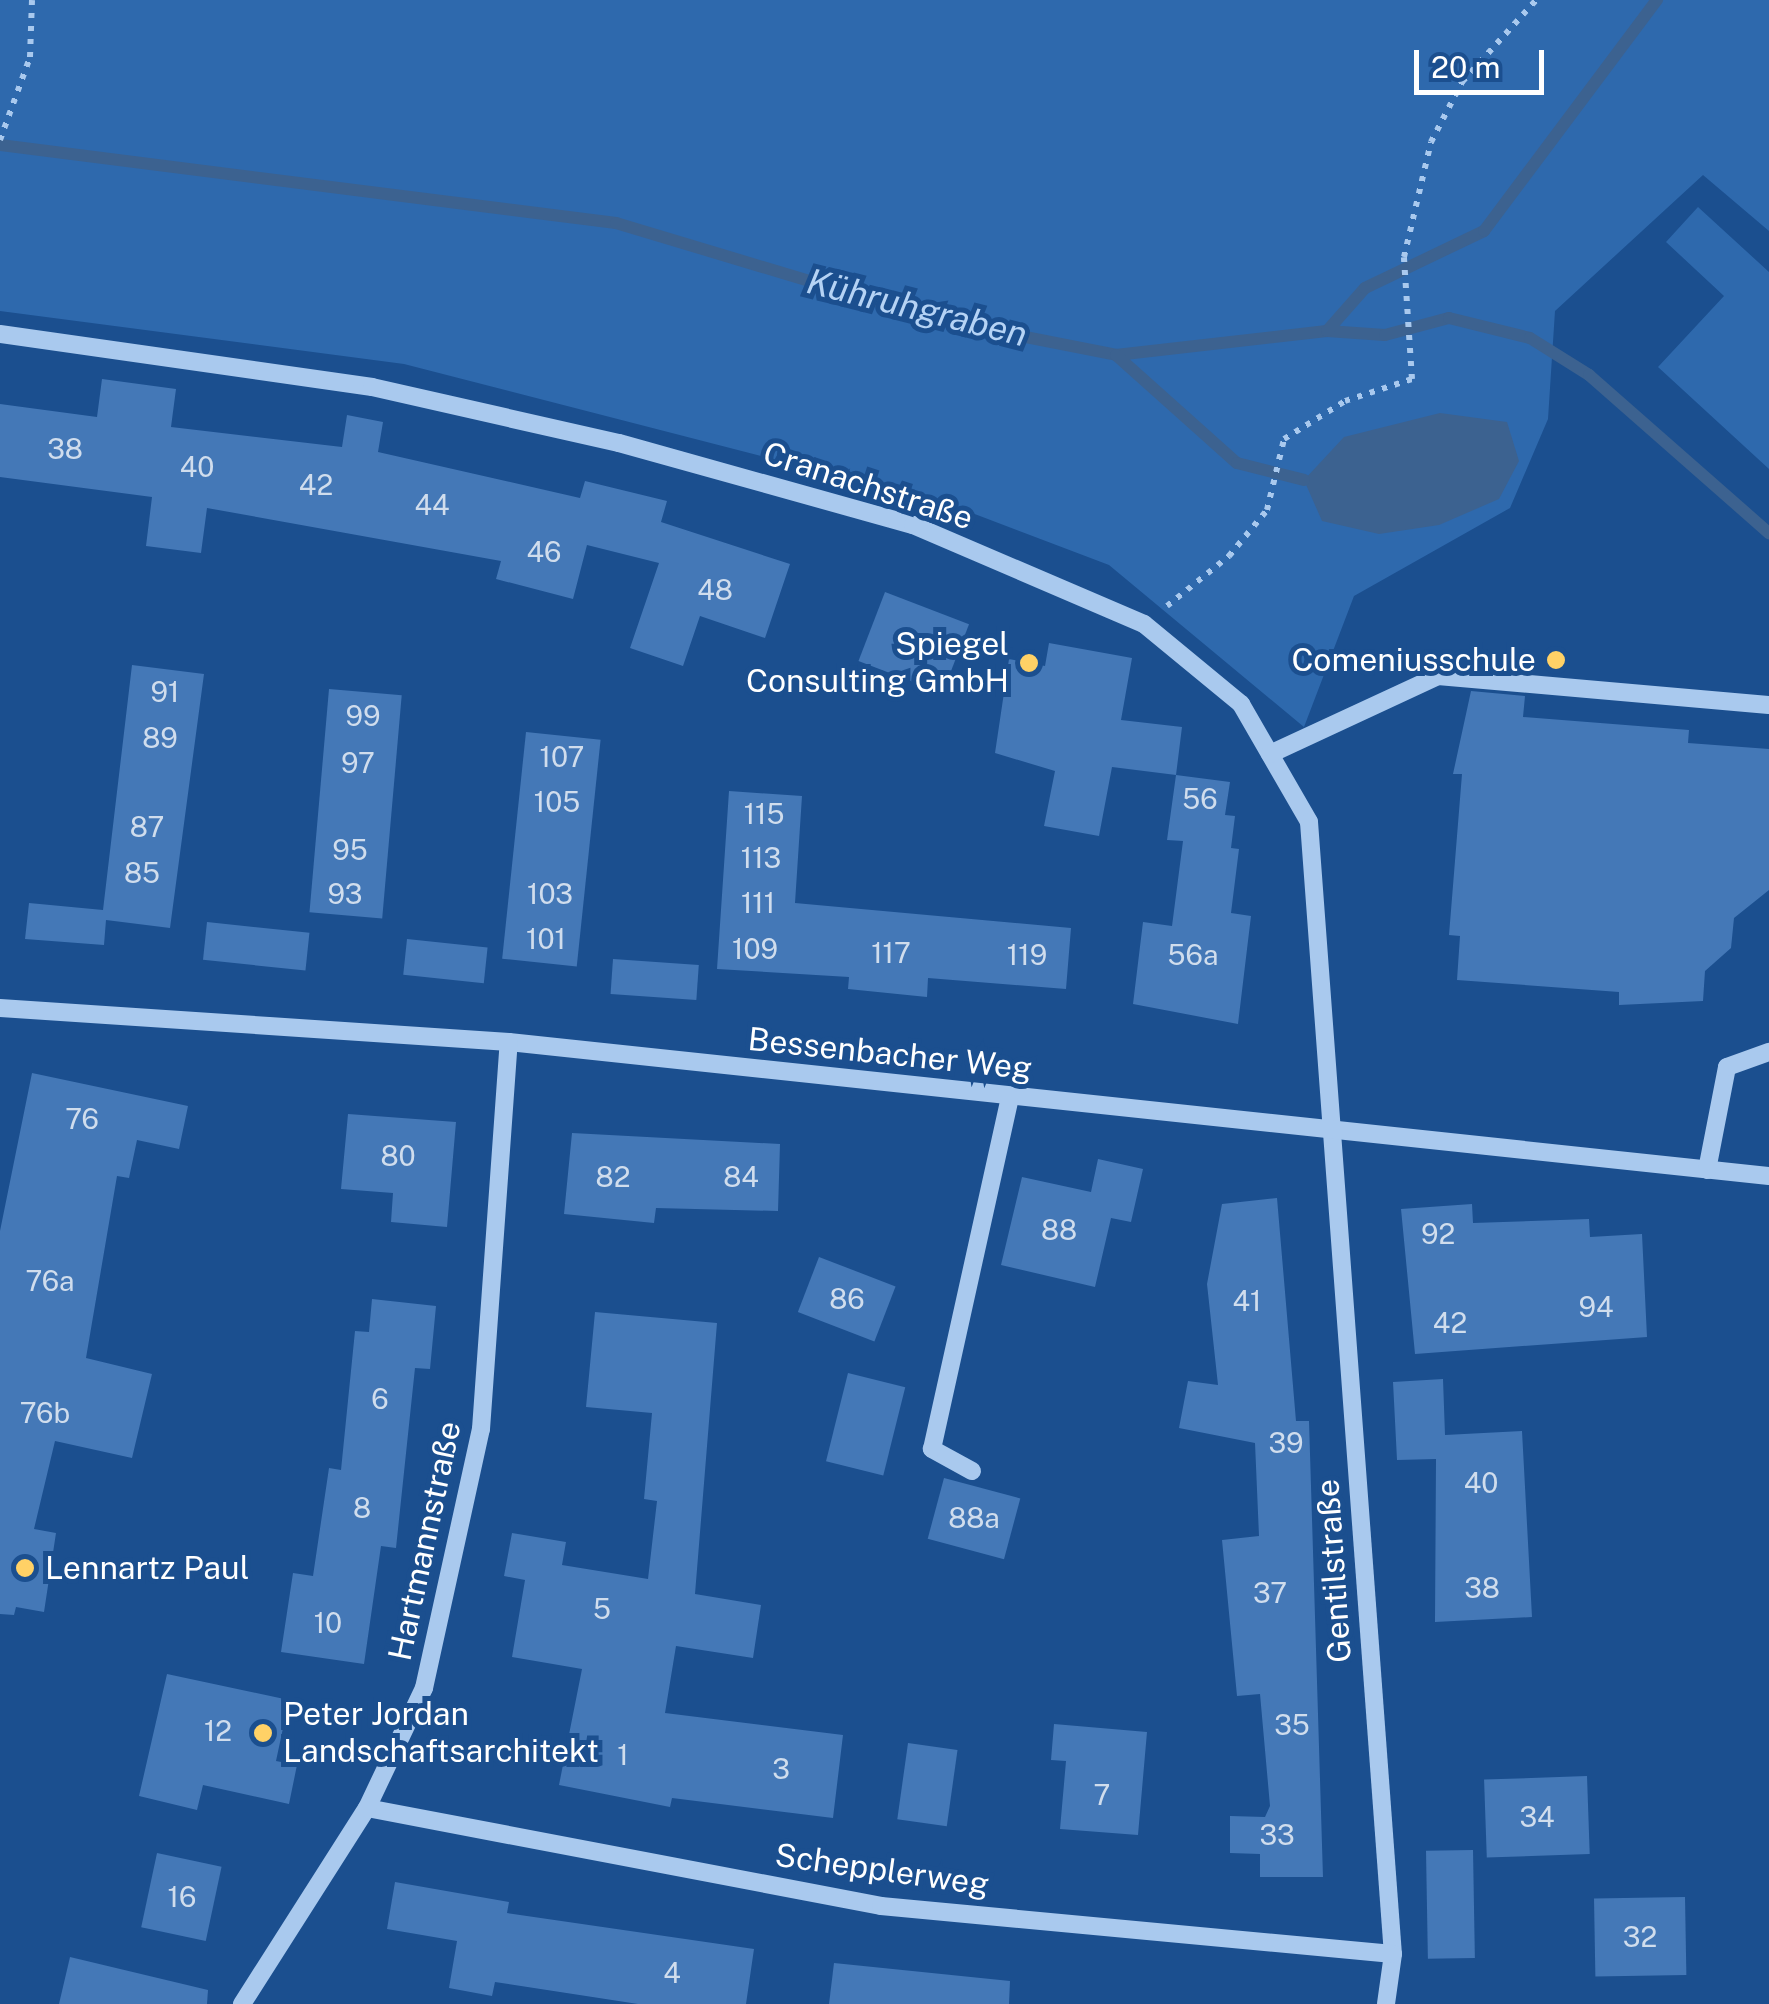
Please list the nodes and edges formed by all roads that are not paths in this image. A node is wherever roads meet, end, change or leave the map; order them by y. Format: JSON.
{"nodes":[{"id":1,"x":0,"y":334,"type":"edge"},
{"id":2,"x":1769,"y":704,"type":"edge"},
{"id":3,"x":1270,"y":754,"type":"junction"},
{"id":4,"x":1,"y":1012,"type":"edge"},
{"id":5,"x":509,"y":1042,"type":"junction"},
{"id":6,"x":1769,"y":1052,"type":"edge"},
{"id":7,"x":1010,"y":1098,"type":"junction"},
{"id":8,"x":1330,"y":1133,"type":"junction"},
{"id":9,"x":1707,"y":1170,"type":"junction"},
{"id":10,"x":1769,"y":1176,"type":"edge"},
{"id":11,"x":972,"y":1471,"type":"dead end"},
{"id":12,"x":368,"y":1808,"type":"junction"},
{"id":13,"x":1393,"y":1954,"type":"junction"},
{"id":14,"x":242,"y":2004,"type":"edge"},
{"id":15,"x":1386,"y":2004,"type":"edge"}],
"edges":[{"from":1,"to":3,"type":"street","name":"Cranachstraße"},
{"from":2,"to":3,"type":"street"},
{"from":3,"to":8,"type":"street","name":"Cranachstraße"},
{"from":4,"to":5,"type":"street","name":"Bessenbacher Weg"},
{"from":5,"to":7,"type":"street","name":"Bessenbacher Weg"},
{"from":5,"to":12,"type":"street","name":"Hartmannstraße"},
{"from":6,"to":9,"type":"street"},
{"from":7,"to":8,"type":"street","name":"Bessenbacher Weg"},
{"from":7,"to":11,"type":"street"},
{"from":8,"to":9,"type":"street","name":"Bessenbacher Weg"},
{"from":8,"to":13,"type":"street","name":"Gentilstraße"},
{"from":9,"to":10,"type":"street","name":"Bessenbacher Weg"},
{"from":12,"to":13,"type":"street","name":"Schepplerweg"},
{"from":12,"to":14,"type":"street","name":"Hartmannstraße"},
{"from":13,"to":15,"type":"street","name":"Gentilstraße"}]}
